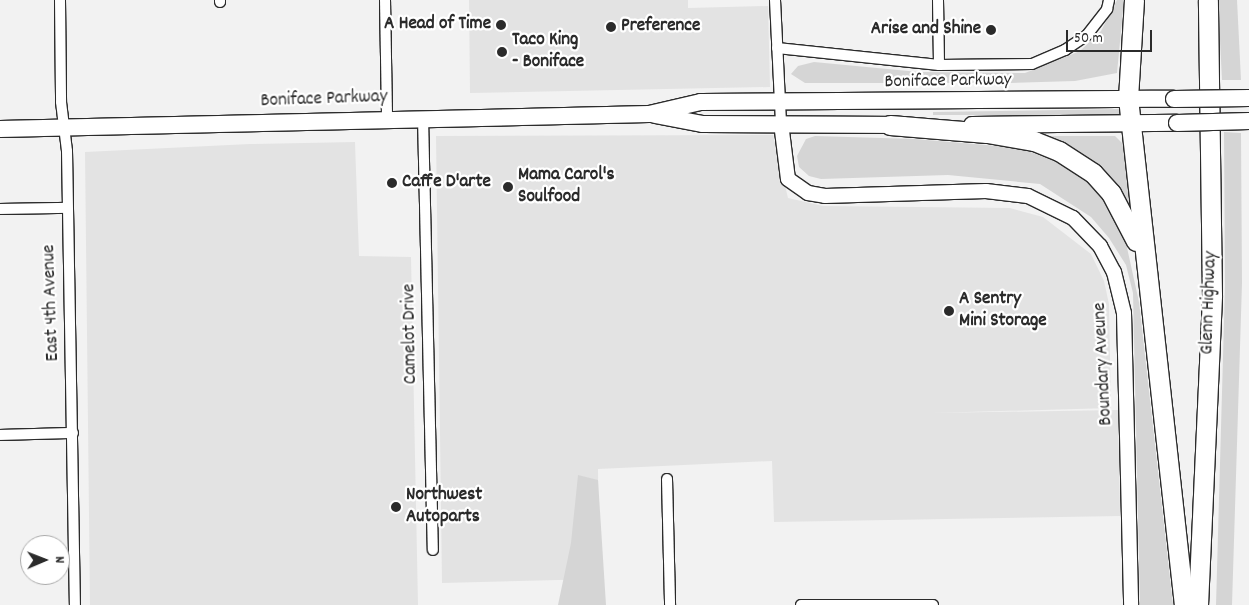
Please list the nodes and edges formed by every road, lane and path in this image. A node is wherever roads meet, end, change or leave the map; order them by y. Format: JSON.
{"nodes":[{"id":1,"x":60,"y":0,"type":"edge"},
{"id":2,"x":385,"y":0,"type":"edge"},
{"id":3,"x":776,"y":0,"type":"edge"},
{"id":4,"x":938,"y":0,"type":"edge"},
{"id":5,"x":1109,"y":0,"type":"edge"},
{"id":6,"x":1134,"y":0,"type":"edge"},
{"id":7,"x":1208,"y":0,"type":"edge"},
{"id":8,"x":777,"y":48,"type":"junction"},
{"id":9,"x":939,"y":65,"type":"junction"},
{"id":10,"x":1128,"y":98,"type":"junction"},
{"id":11,"x":1249,"y":98,"type":"edge"},
{"id":12,"x":778,"y":102,"type":"junction"},
{"id":13,"x":649,"y":114,"type":"junction"},
{"id":14,"x":423,"y":117,"type":"junction"},
{"id":15,"x":387,"y":119,"type":"junction"},
{"id":16,"x":1249,"y":121,"type":"edge"},
{"id":17,"x":781,"y":123,"type":"junction"},
{"id":18,"x":1133,"y":124,"type":"junction"},
{"id":19,"x":890,"y":125,"type":"junction"},
{"id":20,"x":63,"y":127,"type":"junction"},
{"id":21,"x":0,"y":129,"type":"edge"},
{"id":22,"x":67,"y":208,"type":"junction"},
{"id":23,"x":0,"y":209,"type":"edge"},
{"id":24,"x":1153,"y":335,"type":"junction"},
{"id":25,"x":73,"y":433,"type":"junction"},
{"id":26,"x":0,"y":435,"type":"edge"},
{"id":27,"x":667,"y":480,"type":"dead end"},
{"id":28,"x":433,"y":550,"type":"dead end"},
{"id":29,"x":75,"y":605,"type":"edge"},
{"id":30,"x":670,"y":605,"type":"edge"},
{"id":31,"x":802,"y":605,"type":"edge"},
{"id":32,"x":932,"y":605,"type":"edge"},
{"id":33,"x":1131,"y":605,"type":"edge"},
{"id":34,"x":1184,"y":605,"type":"edge"},
{"id":35,"x":1198,"y":605,"type":"edge"}],
"edges":[{"from":1,"to":20,"type":"street","name":"East 4th Avenue"},
{"from":2,"to":15,"type":"street"},
{"from":3,"to":8,"type":"street"},
{"from":4,"to":9,"type":"street"},
{"from":5,"to":9,"type":"street"},
{"from":6,"to":10,"type":"highway"},
{"from":7,"to":35,"type":"highway","name":"Glenn Highway"},
{"from":8,"to":9,"type":"street"},
{"from":8,"to":12,"type":"street"},
{"from":10,"to":11,"type":"main road","name":"Boniface Parkway","bridge":true},
{"from":10,"to":12,"type":"main road","name":"Boniface Parkway"},
{"from":10,"to":18,"type":"highway"},
{"from":12,"to":13,"type":"main road","name":"Boniface Parkway"},
{"from":12,"to":17,"type":"street"},
{"from":13,"to":14,"type":"main road","name":"Boniface Parkway"},
{"from":13,"to":17,"type":"main road","name":"Boniface Parkway"},
{"from":14,"to":15,"type":"main road","name":"Boniface Parkway"},
{"from":14,"to":28,"type":"street","name":"Camelot Drive"},
{"from":15,"to":20,"type":"main road","name":"Boniface Parkway"},
{"from":16,"to":18,"type":"main road","name":"Boniface Parkway","bridge":true},
{"from":17,"to":19,"type":"main road","name":"Boniface Parkway"},
{"from":17,"to":33,"type":"street","name":"Boundary Aveune"},
{"from":18,"to":19,"type":"main road","name":"Boniface Parkway"},
{"from":18,"to":24,"type":"highway"},
{"from":19,"to":24,"type":"highway"},
{"from":20,"to":21,"type":"main road","name":"Boniface Parkway"},
{"from":20,"to":22,"type":"street","name":"East 4th Avenue"},
{"from":22,"to":23,"type":"street"},
{"from":22,"to":25,"type":"street","name":"East 4th Avenue"},
{"from":24,"to":34,"type":"highway"},
{"from":25,"to":26,"type":"street"},
{"from":25,"to":29,"type":"street","name":"East 4th Avenue"},
{"from":27,"to":30,"type":"street"},
{"from":31,"to":32,"type":"street"}]}
